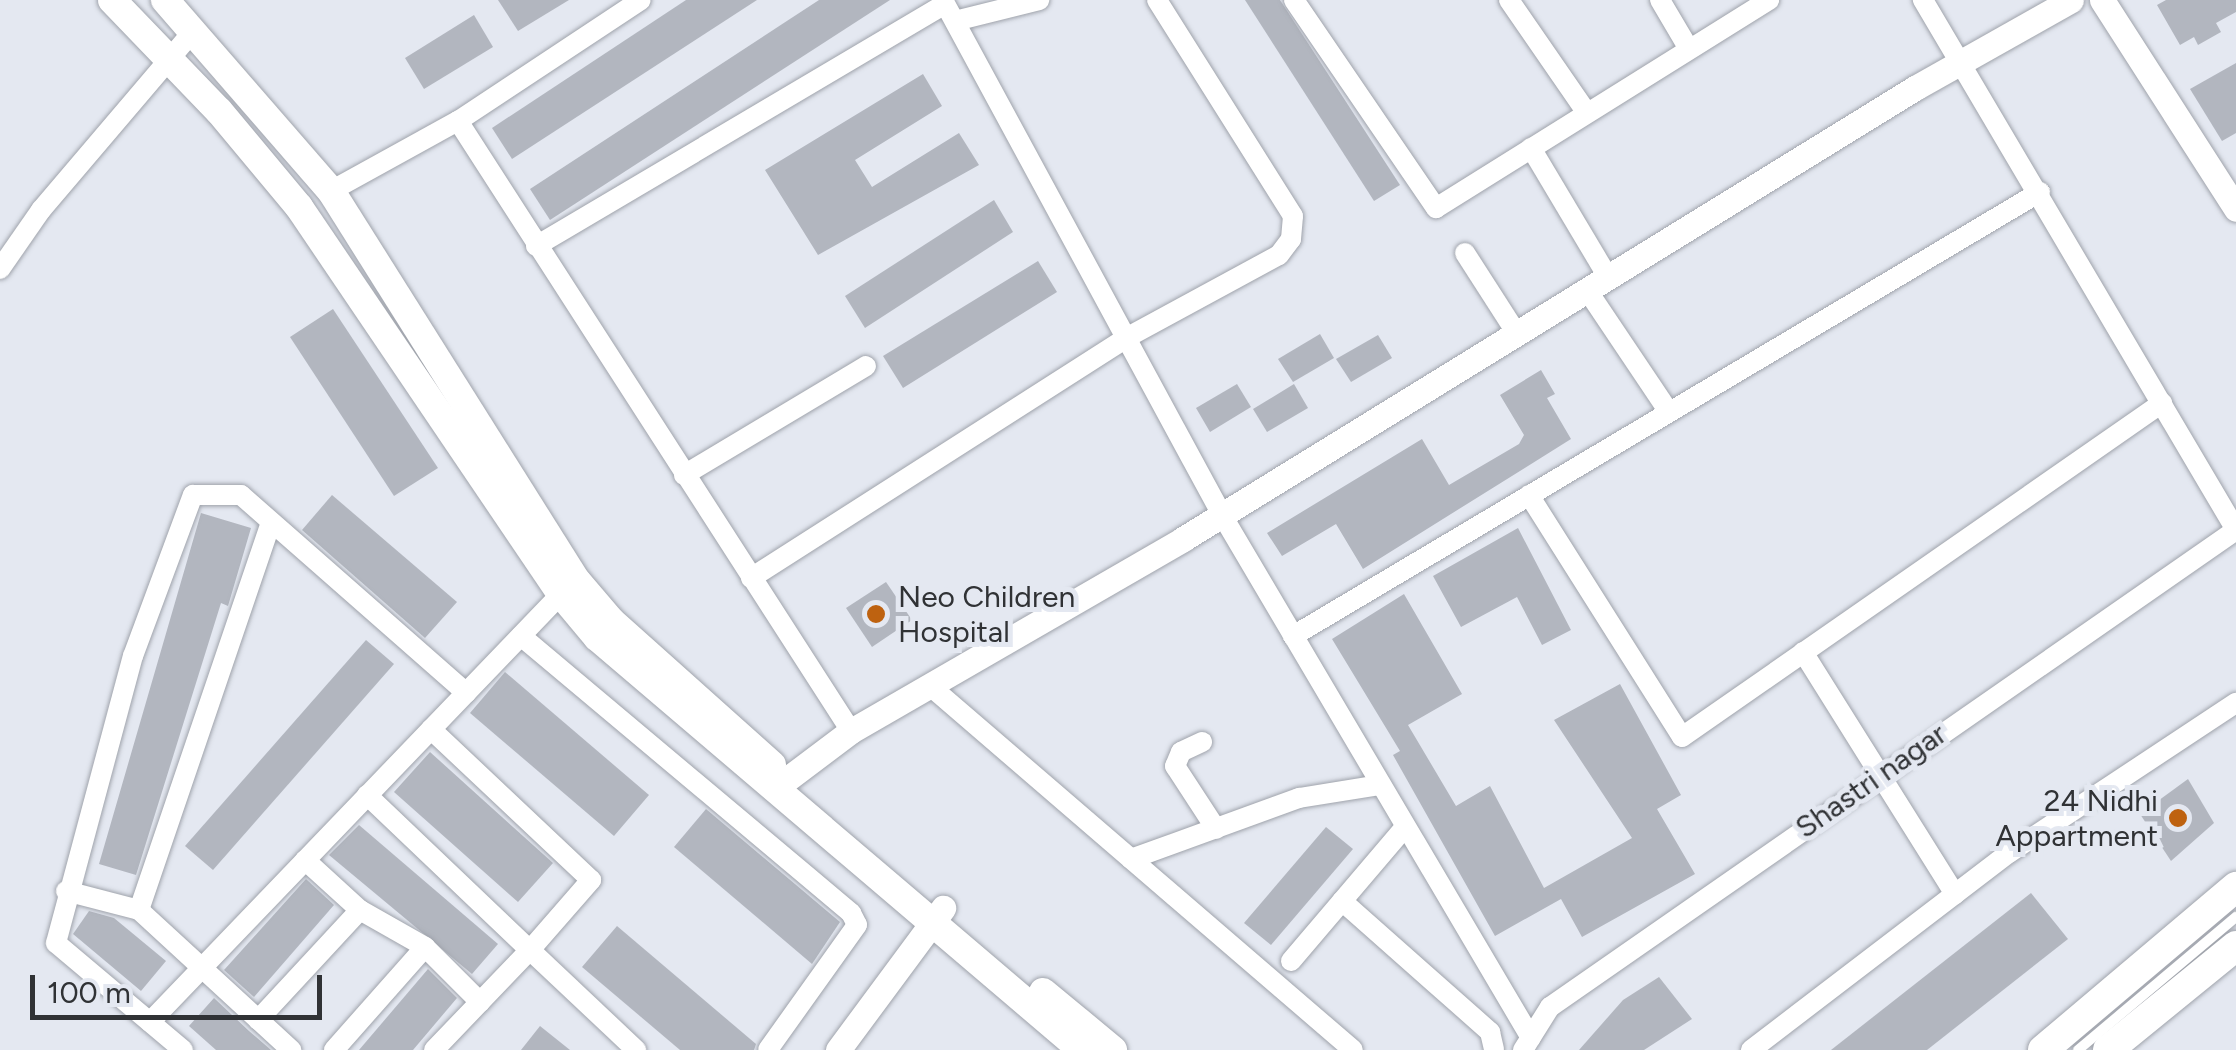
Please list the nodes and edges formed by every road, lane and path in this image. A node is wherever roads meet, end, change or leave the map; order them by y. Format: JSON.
{"nodes":[{"id":1,"x":112,"y":0,"type":"edge"},
{"id":2,"x":165,"y":0,"type":"edge"},
{"id":3,"x":641,"y":0,"type":"edge"},
{"id":4,"x":1039,"y":0,"type":"edge"},
{"id":5,"x":1157,"y":0,"type":"edge"},
{"id":6,"x":1294,"y":0,"type":"edge"},
{"id":7,"x":1509,"y":0,"type":"edge"},
{"id":8,"x":1660,"y":0,"type":"edge"},
{"id":9,"x":1923,"y":0,"type":"edge"},
{"id":10,"x":2071,"y":0,"type":"edge"},
{"id":11,"x":2102,"y":0,"type":"edge"},
{"id":12,"x":1762,"y":2,"type":"edge"},
{"id":13,"x":948,"y":8,"type":"edge"},
{"id":14,"x":194,"y":30,"type":"junction"},
{"id":15,"x":1689,"y":49,"type":"junction"},
{"id":16,"x":169,"y":60,"type":"junction"},
{"id":17,"x":1964,"y":60,"type":"junction"},
{"id":18,"x":1587,"y":113,"type":"junction"},
{"id":19,"x":458,"y":120,"type":"junction"},
{"id":20,"x":1531,"y":148,"type":"junction"},
{"id":21,"x":331,"y":192,"type":"junction"},
{"id":22,"x":2040,"y":192,"type":"junction"},
{"id":23,"x":2236,"y":210,"type":"edge"},
{"id":24,"x":536,"y":246,"type":"junction"},
{"id":25,"x":1465,"y":253,"type":"dead end"},
{"id":26,"x":0,"y":269,"type":"edge"},
{"id":27,"x":1597,"y":284,"type":"junction"},
{"id":28,"x":1516,"y":334,"type":"junction"},
{"id":29,"x":1126,"y":338,"type":"junction"},
{"id":30,"x":866,"y":366,"type":"dead end"},
{"id":31,"x":2162,"y":403,"type":"junction"},
{"id":32,"x":1669,"y":412,"type":"junction"},
{"id":33,"x":684,"y":475,"type":"junction"},
{"id":34,"x":1529,"y":495,"type":"junction"},
{"id":35,"x":1222,"y":515,"type":"junction"},
{"id":36,"x":270,"y":526,"type":"junction"},
{"id":37,"x":2236,"y":530,"type":"edge"},
{"id":38,"x":751,"y":578,"type":"junction"},
{"id":39,"x":561,"y":594,"type":"junction"},
{"id":40,"x":520,"y":636,"type":"junction"},
{"id":41,"x":1293,"y":636,"type":"junction"},
{"id":42,"x":1803,"y":652,"type":"junction"},
{"id":43,"x":929,"y":685,"type":"junction"},
{"id":44,"x":466,"y":693,"type":"junction"},
{"id":45,"x":2236,"y":703,"type":"edge"},
{"id":46,"x":431,"y":729,"type":"junction"},
{"id":47,"x":851,"y":731,"type":"junction"},
{"id":48,"x":1202,"y":742,"type":"dead end"},
{"id":49,"x":1882,"y":774,"type":"junction"},
{"id":50,"x":780,"y":783,"type":"junction"},
{"id":51,"x":1379,"y":785,"type":"junction"},
{"id":52,"x":368,"y":795,"type":"junction"},
{"id":53,"x":1404,"y":828,"type":"junction"},
{"id":54,"x":1216,"y":829,"type":"junction"},
{"id":55,"x":1131,"y":859,"type":"junction"},
{"id":56,"x":306,"y":860,"type":"junction"},
{"id":57,"x":2236,"y":887,"type":"edge"},
{"id":58,"x":66,"y":891,"type":"junction"},
{"id":59,"x":1955,"y":894,"type":"junction"},
{"id":60,"x":1342,"y":901,"type":"junction"},
{"id":61,"x":139,"y":910,"type":"junction"},
{"id":62,"x":360,"y":910,"type":"junction"},
{"id":63,"x":939,"y":916,"type":"junction"},
{"id":64,"x":2236,"y":917,"type":"edge"},
{"id":65,"x":2236,"y":946,"type":"edge"},
{"id":66,"x":425,"y":947,"type":"junction"},
{"id":67,"x":530,"y":950,"type":"junction"},
{"id":68,"x":1290,"y":962,"type":"dead end"},
{"id":69,"x":202,"y":968,"type":"junction"},
{"id":70,"x":480,"y":1002,"type":"junction"},
{"id":71,"x":258,"y":1020,"type":"junction"},
{"id":72,"x":150,"y":1022,"type":"junction"},
{"id":73,"x":1527,"y":1044,"type":"edge"},
{"id":74,"x":183,"y":1050,"type":"edge"},
{"id":75,"x":291,"y":1050,"type":"edge"},
{"id":76,"x":334,"y":1050,"type":"edge"},
{"id":77,"x":434,"y":1050,"type":"edge"},
{"id":78,"x":636,"y":1050,"type":"edge"},
{"id":79,"x":768,"y":1050,"type":"edge"},
{"id":80,"x":838,"y":1050,"type":"edge"},
{"id":81,"x":1082,"y":1050,"type":"edge"},
{"id":82,"x":1113,"y":1050,"type":"edge"},
{"id":83,"x":1353,"y":1050,"type":"edge"},
{"id":84,"x":1494,"y":1050,"type":"edge"},
{"id":85,"x":1751,"y":1050,"type":"edge"},
{"id":86,"x":2042,"y":1050,"type":"edge"},
{"id":87,"x":2078,"y":1050,"type":"edge"},
{"id":88,"x":2108,"y":1050,"type":"edge"}],
"edges":[{"from":1,"to":16,"type":"main road"},
{"from":2,"to":14,"type":"main road"},
{"from":3,"to":19,"type":"street"},
{"from":4,"to":13,"type":"street"},
{"from":5,"to":29,"type":"street"},
{"from":6,"to":20,"type":"street"},
{"from":7,"to":18,"type":"street"},
{"from":8,"to":15,"type":"street"},
{"from":9,"to":17,"type":"street"},
{"from":10,"to":17,"type":"street"},
{"from":11,"to":23,"type":"street"},
{"from":12,"to":15,"type":"street"},
{"from":13,"to":24,"type":"street"},
{"from":13,"to":29,"type":"street"},
{"from":14,"to":16,"type":"street"},
{"from":14,"to":21,"type":"main road"},
{"from":15,"to":18,"type":"street"},
{"from":16,"to":26,"type":"street"},
{"from":16,"to":39,"type":"main road"},
{"from":17,"to":22,"type":"street"},
{"from":17,"to":27,"type":"street"},
{"from":18,"to":20,"type":"street"},
{"from":19,"to":21,"type":"street"},
{"from":19,"to":24,"type":"street"},
{"from":20,"to":27,"type":"street"},
{"from":21,"to":50,"type":"main road"},
{"from":22,"to":31,"type":"street"},
{"from":22,"to":32,"type":"street"},
{"from":24,"to":33,"type":"street"},
{"from":25,"to":28,"type":"street"},
{"from":27,"to":28,"type":"street"},
{"from":27,"to":32,"type":"street"},
{"from":28,"to":35,"type":"street"},
{"from":29,"to":35,"type":"street"},
{"from":29,"to":38,"type":"street"},
{"from":30,"to":33,"type":"street"},
{"from":31,"to":37,"type":"street"},
{"from":31,"to":42,"type":"street"},
{"from":32,"to":34,"type":"street"},
{"from":33,"to":38,"type":"street"},
{"from":34,"to":41,"type":"street"},
{"from":34,"to":42,"type":"street"},
{"from":35,"to":41,"type":"street"},
{"from":35,"to":43,"type":"street"},
{"from":36,"to":44,"type":"street"},
{"from":36,"to":58,"type":"street"},
{"from":36,"to":61,"type":"street"},
{"from":37,"to":49,"type":"street","name":"Shastri nagar"},
{"from":38,"to":47,"type":"street"},
{"from":39,"to":40,"type":"street"},
{"from":39,"to":50,"type":"main road"},
{"from":40,"to":44,"type":"street"},
{"from":40,"to":79,"type":"street"},
{"from":41,"to":51,"type":"street"},
{"from":42,"to":49,"type":"street"},
{"from":43,"to":47,"type":"street"},
{"from":43,"to":55,"type":"street"},
{"from":44,"to":46,"type":"street"},
{"from":45,"to":59,"type":"street"},
{"from":46,"to":52,"type":"street"},
{"from":46,"to":67,"type":"street"},
{"from":47,"to":50,"type":"street"},
{"from":48,"to":54,"type":"street"},
{"from":49,"to":59,"type":"street"},
{"from":49,"to":73,"type":"street","name":"Shastri nagar"},
{"from":50,"to":63,"type":"main road"},
{"from":51,"to":53,"type":"street"},
{"from":51,"to":54,"type":"street"},
{"from":52,"to":56,"type":"street"},
{"from":52,"to":67,"type":"street"},
{"from":53,"to":60,"type":"street"},
{"from":53,"to":73,"type":"street"},
{"from":54,"to":55,"type":"street"},
{"from":55,"to":83,"type":"street"},
{"from":56,"to":62,"type":"street"},
{"from":56,"to":69,"type":"street"},
{"from":57,"to":86,"type":"main road"},
{"from":58,"to":61,"type":"street"},
{"from":58,"to":72,"type":"street"},
{"from":59,"to":85,"type":"street"},
{"from":60,"to":68,"type":"street"},
{"from":60,"to":84,"type":"street"},
{"from":61,"to":69,"type":"street"},
{"from":62,"to":66,"type":"street"},
{"from":62,"to":71,"type":"street"},
{"from":63,"to":80,"type":"street"},
{"from":63,"to":81,"type":"main road"},
{"from":63,"to":82,"type":"main road"},
{"from":64,"to":87,"type":"lane"},
{"from":65,"to":88,"type":"main road"},
{"from":66,"to":70,"type":"street"},
{"from":66,"to":76,"type":"street"},
{"from":67,"to":70,"type":"street"},
{"from":67,"to":78,"type":"street"},
{"from":69,"to":71,"type":"street"},
{"from":69,"to":72,"type":"street"},
{"from":70,"to":77,"type":"street"},
{"from":71,"to":75,"type":"street"},
{"from":72,"to":74,"type":"street"}]}
